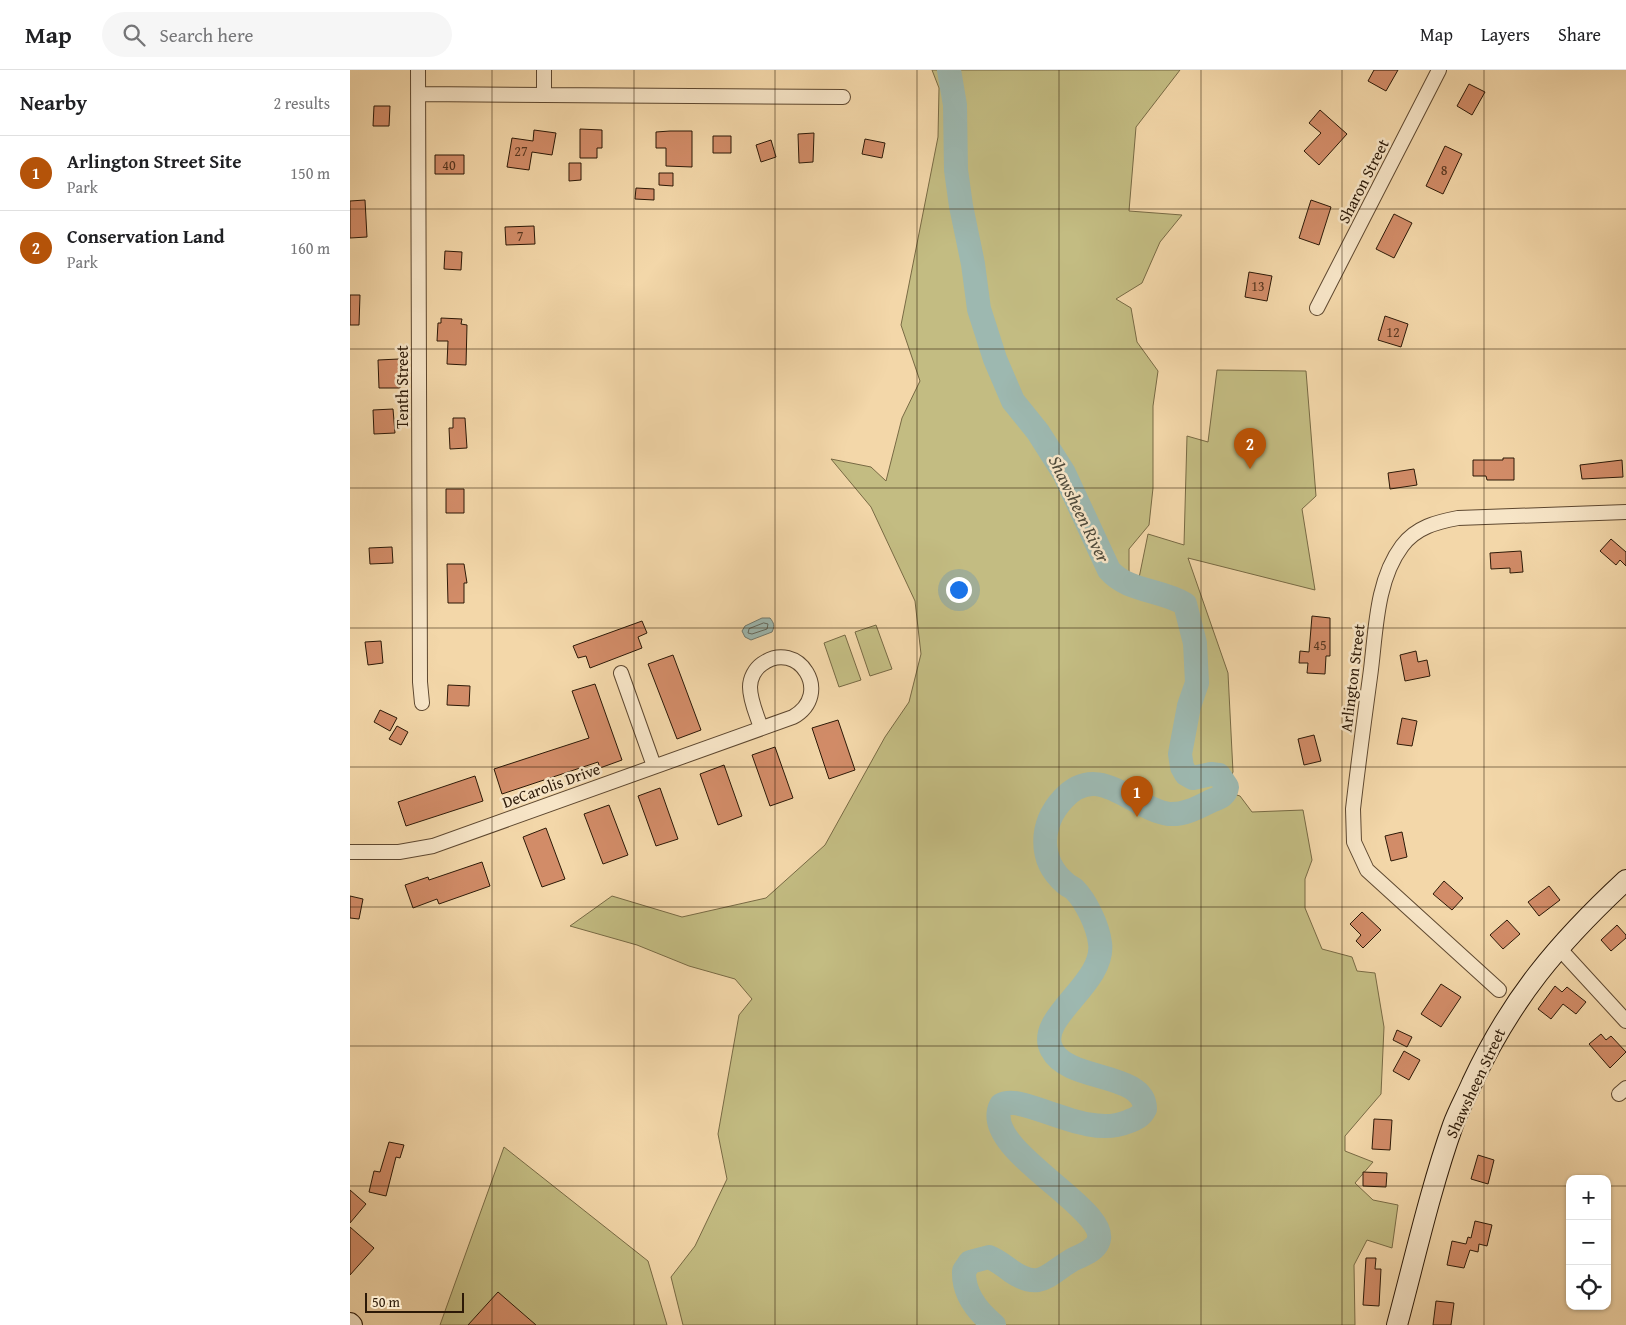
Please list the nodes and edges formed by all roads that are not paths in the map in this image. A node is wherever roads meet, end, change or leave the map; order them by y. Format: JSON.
{"nodes":[{"id":1,"x":418,"y":70,"type":"edge"},
{"id":2,"x":544,"y":70,"type":"edge"},
{"id":3,"x":1439,"y":70,"type":"edge"},
{"id":4,"x":418,"y":94,"type":"junction"},
{"id":5,"x":544,"y":95,"type":"junction"},
{"id":6,"x":843,"y":97,"type":"dead end"},
{"id":7,"x":1317,"y":308,"type":"dead end"},
{"id":8,"x":1626,"y":512,"type":"edge"},
{"id":9,"x":621,"y":673,"type":"dead end"},
{"id":10,"x":422,"y":703,"type":"dead end"},
{"id":11,"x":761,"y":728,"type":"junction"},
{"id":12,"x":654,"y":766,"type":"junction"},
{"id":13,"x":350,"y":852,"type":"edge"},
{"id":14,"x":1626,"y":880,"type":"edge"},
{"id":15,"x":1558,"y":947,"type":"junction"},
{"id":16,"x":1499,"y":990,"type":"dead end"},
{"id":17,"x":1626,"y":1021,"type":"edge"},
{"id":18,"x":1397,"y":1325,"type":"edge"}],
"edges":[{"from":1,"to":4,"type":"street","name":"Tenth Street"},
{"from":2,"to":5,"type":"street"},
{"from":3,"to":7,"type":"street","name":"Sharon Street"},
{"from":4,"to":5,"type":"street"},
{"from":4,"to":10,"type":"street","name":"Tenth Street"},
{"from":5,"to":6,"type":"street"},
{"from":8,"to":16,"type":"street","name":"Arlington Street"},
{"from":9,"to":12,"type":"street"},
{"from":11,"to":11,"type":"street","name":"DeCarolis Drive"},
{"from":11,"to":12,"type":"street","name":"DeCarolis Drive"},
{"from":12,"to":13,"type":"street","name":"DeCarolis Drive"},
{"from":14,"to":15,"type":"main road","name":"Shawsheen Street"},
{"from":15,"to":17,"type":"street"},
{"from":15,"to":18,"type":"main road","name":"Shawsheen Street"}]}
